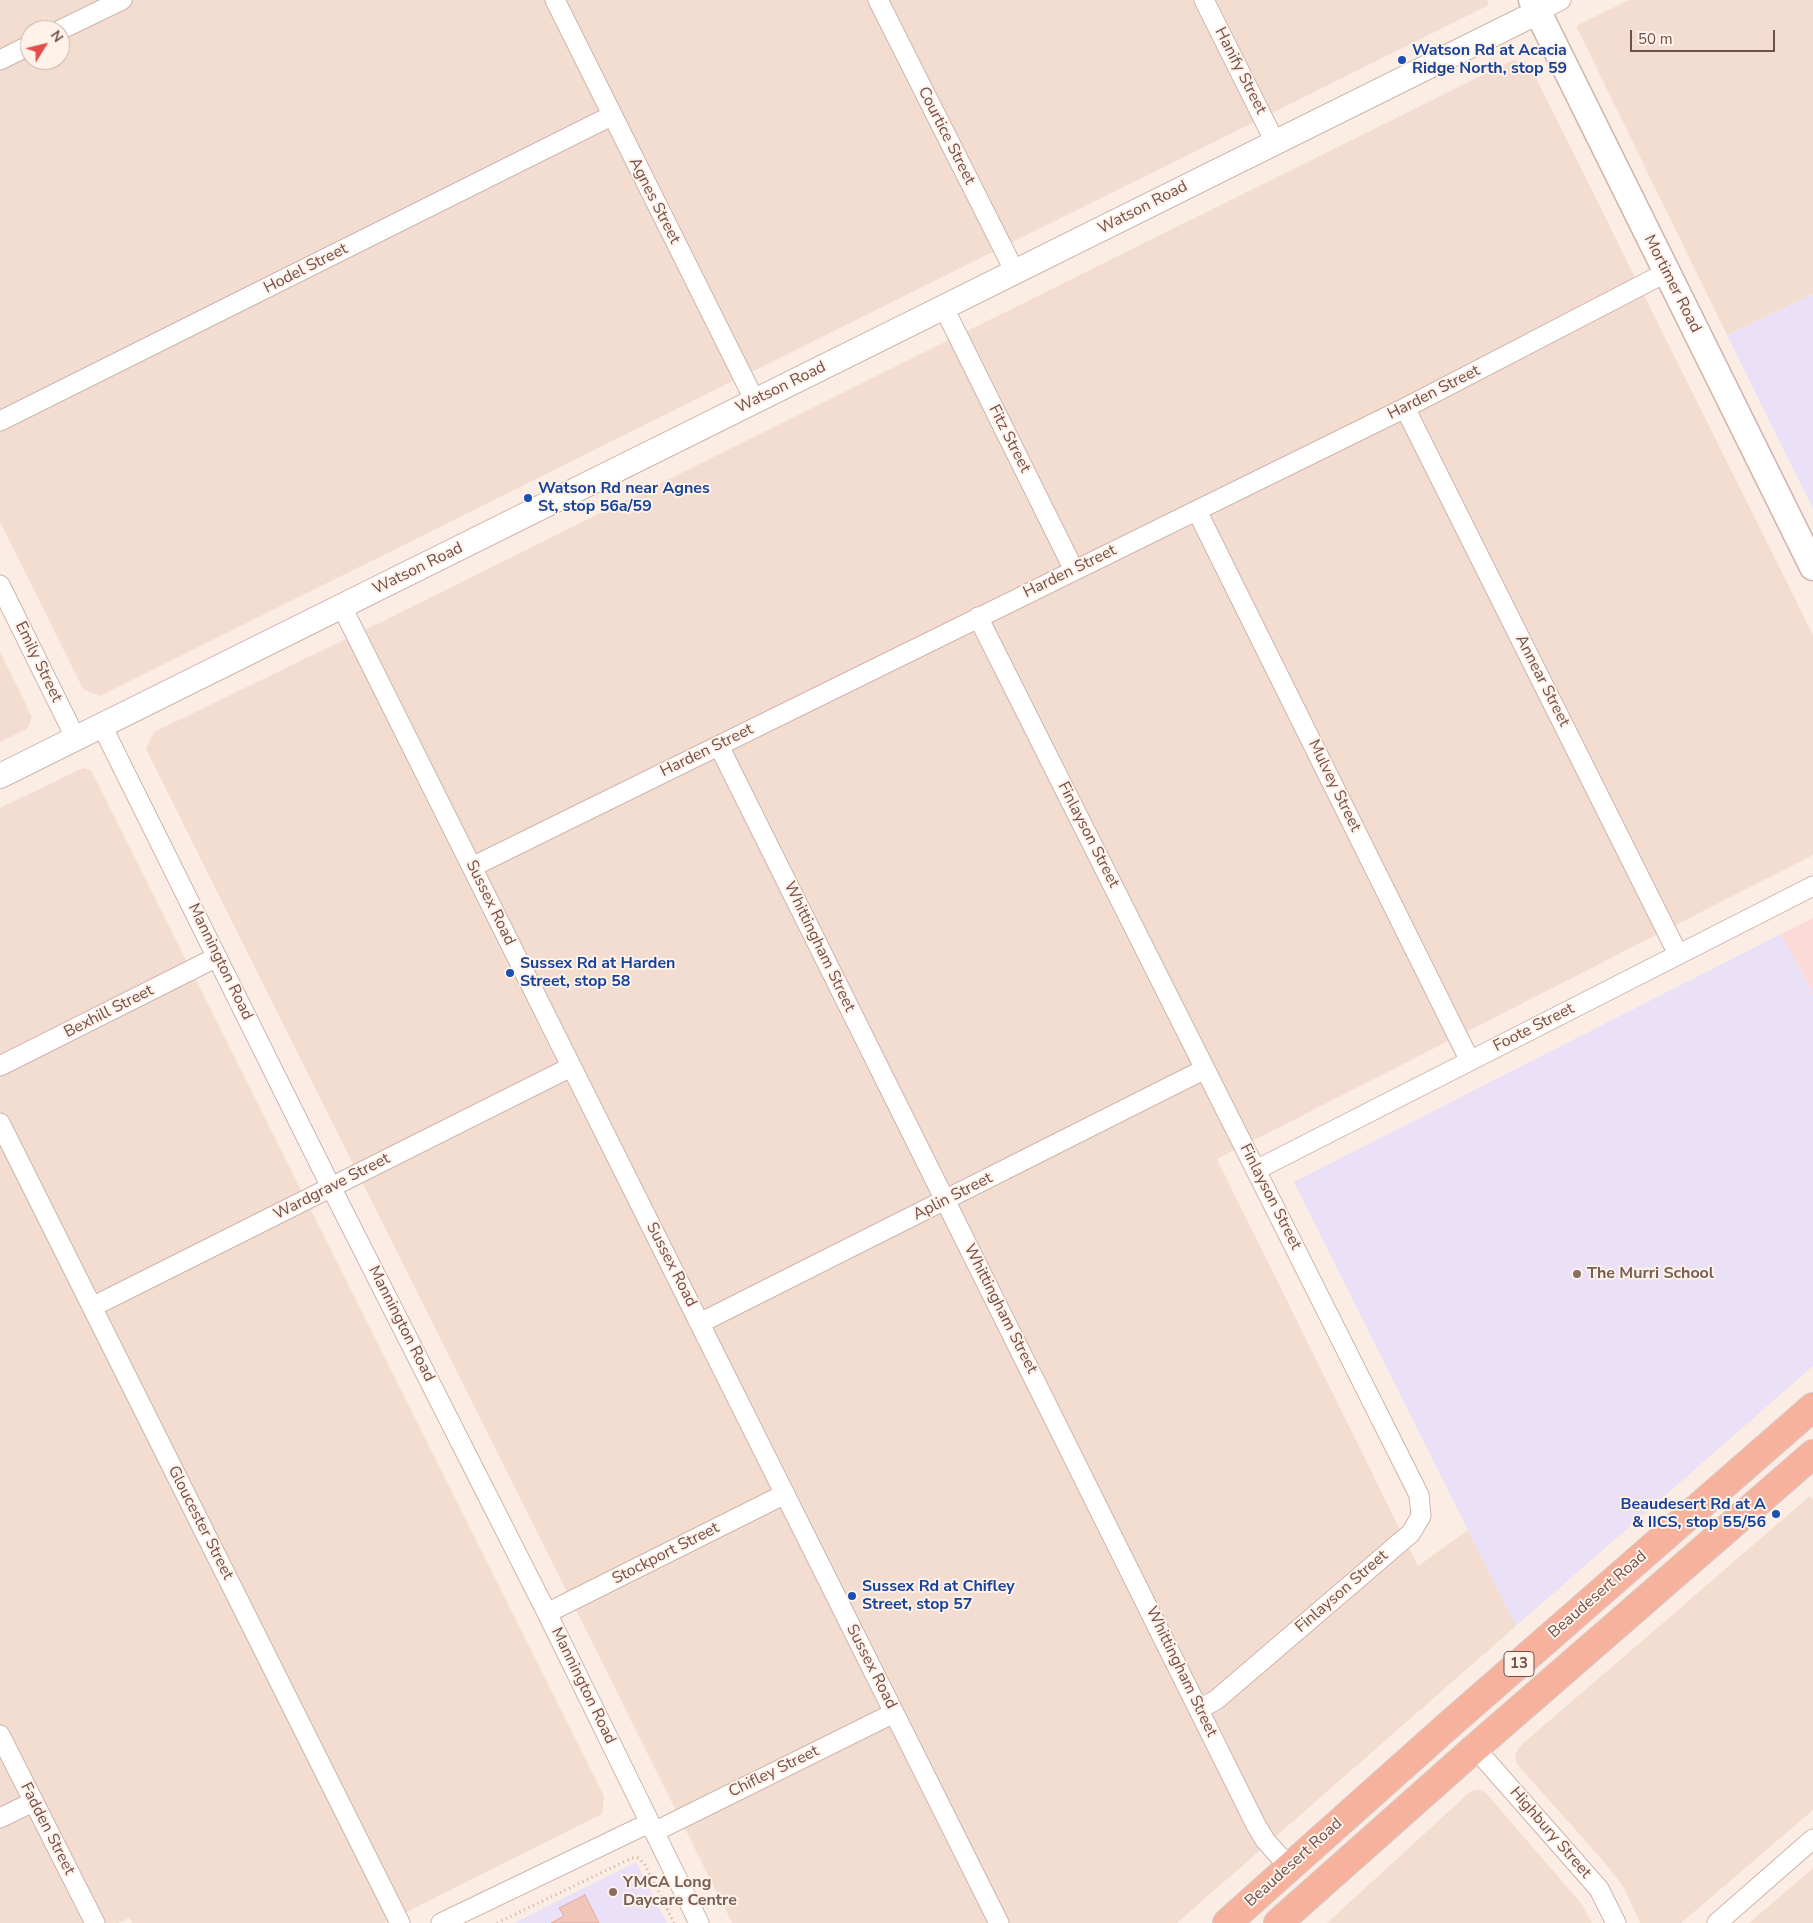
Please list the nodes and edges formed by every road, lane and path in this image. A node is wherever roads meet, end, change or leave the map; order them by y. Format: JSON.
{"nodes":[{"id":1,"x":122,"y":0,"type":"edge"},
{"id":2,"x":555,"y":0,"type":"edge"},
{"id":3,"x":878,"y":0,"type":"edge"},
{"id":4,"x":1204,"y":0,"type":"edge"},
{"id":5,"x":1561,"y":0,"type":"edge"},
{"id":6,"x":1535,"y":6,"type":"edge"},
{"id":7,"x":70,"y":25,"type":"edge"},
{"id":8,"x":20,"y":50,"type":"edge"},
{"id":9,"x":0,"y":60,"type":"edge"},
{"id":10,"x":611,"y":116,"type":"junction"},
{"id":11,"x":1275,"y":142,"type":"junction"},
{"id":12,"x":1015,"y":272,"type":"junction"},
{"id":13,"x":1667,"y":272,"type":"junction"},
{"id":14,"x":944,"y":308,"type":"junction"},
{"id":15,"x":755,"y":401,"type":"junction"},
{"id":16,"x":1406,"y":408,"type":"junction"},
{"id":17,"x":0,"y":421,"type":"edge"},
{"id":18,"x":1197,"y":511,"type":"junction"},
{"id":19,"x":1813,"y":567,"type":"edge"},
{"id":20,"x":1074,"y":570,"type":"junction"},
{"id":21,"x":0,"y":585,"type":"edge"},
{"id":22,"x":342,"y":607,"type":"junction"},
{"id":23,"x":978,"y":617,"type":"junction"},
{"id":24,"x":102,"y":726,"type":"junction"},
{"id":25,"x":76,"y":739,"type":"junction"},
{"id":26,"x":718,"y":746,"type":"junction"},
{"id":27,"x":0,"y":776,"type":"edge"},
{"id":28,"x":472,"y":867,"type":"junction"},
{"id":29,"x":1813,"y":886,"type":"edge"},
{"id":30,"x":1678,"y":954,"type":"junction"},
{"id":31,"x":217,"y":957,"type":"junction"},
{"id":32,"x":1470,"y":1061,"type":"junction"},
{"id":33,"x":0,"y":1066,"type":"edge"},
{"id":34,"x":572,"y":1067,"type":"junction"},
{"id":35,"x":1205,"y":1069,"type":"junction"},
{"id":36,"x":0,"y":1122,"type":"edge"},
{"id":37,"x":1256,"y":1170,"type":"junction"},
{"id":38,"x":331,"y":1187,"type":"junction"},
{"id":39,"x":946,"y":1201,"type":"junction"},
{"id":40,"x":92,"y":1307,"type":"junction"},
{"id":41,"x":700,"y":1323,"type":"junction"},
{"id":42,"x":1813,"y":1407,"type":"edge"},
{"id":43,"x":1813,"y":1454,"type":"edge"},
{"id":44,"x":785,"y":1494,"type":"junction"},
{"id":45,"x":547,"y":1613,"type":"junction"},
{"id":46,"x":1199,"y":1709,"type":"junction"},
{"id":47,"x":894,"y":1713,"type":"junction"},
{"id":48,"x":0,"y":1735,"type":"edge"},
{"id":49,"x":1475,"y":1748,"type":"junction"},
{"id":50,"x":33,"y":1802,"type":"junction"},
{"id":51,"x":0,"y":1818,"type":"edge"},
{"id":52,"x":652,"y":1827,"type":"junction"},
{"id":53,"x":1813,"y":1839,"type":"edge"},
{"id":54,"x":1289,"y":1867,"type":"junction"},
{"id":55,"x":95,"y":1923,"type":"edge"},
{"id":56,"x":400,"y":1923,"type":"edge"},
{"id":57,"x":442,"y":1923,"type":"edge"},
{"id":58,"x":497,"y":1923,"type":"edge"},
{"id":59,"x":674,"y":1923,"type":"edge"},
{"id":60,"x":699,"y":1923,"type":"edge"},
{"id":61,"x":999,"y":1923,"type":"edge"},
{"id":62,"x":1227,"y":1923,"type":"edge"},
{"id":63,"x":1278,"y":1923,"type":"edge"},
{"id":64,"x":1616,"y":1923,"type":"edge"},
{"id":65,"x":1717,"y":1923,"type":"edge"}],
"edges":[{"from":1,"to":7,"type":"street"},
{"from":2,"to":10,"type":"street","name":"Agnes Street"},
{"from":3,"to":12,"type":"street","name":"Courtice Street"},
{"from":4,"to":11,"type":"street","name":"Hanify Street"},
{"from":5,"to":6,"type":"street","name":"Watson Road"},
{"from":6,"to":11,"type":"street","name":"Watson Road"},
{"from":6,"to":13,"type":"main road","name":"Mortimer Road"},
{"from":8,"to":9,"type":"street"},
{"from":10,"to":15,"type":"street","name":"Agnes Street"},
{"from":10,"to":17,"type":"street","name":"Hodel Street"},
{"from":11,"to":12,"type":"street","name":"Watson Road"},
{"from":12,"to":14,"type":"street","name":"Watson Road"},
{"from":13,"to":16,"type":"street","name":"Harden Street"},
{"from":13,"to":19,"type":"main road","name":"Mortimer Road"},
{"from":14,"to":15,"type":"street","name":"Watson Road"},
{"from":14,"to":20,"type":"street","name":"Fitz Street"},
{"from":15,"to":22,"type":"street","name":"Watson Road"},
{"from":16,"to":18,"type":"street","name":"Harden Street"},
{"from":16,"to":30,"type":"street","name":"Annear Street"},
{"from":18,"to":20,"type":"street","name":"Harden Street"},
{"from":18,"to":32,"type":"street","name":"Mulvey Street"},
{"from":20,"to":23,"type":"street","name":"Harden Street"},
{"from":21,"to":25,"type":"street","name":"Emily Street"},
{"from":22,"to":24,"type":"street","name":"Watson Road"},
{"from":22,"to":28,"type":"street","name":"Sussex Road"},
{"from":23,"to":26,"type":"street","name":"Harden Street"},
{"from":23,"to":35,"type":"street","name":"Finlayson Street"},
{"from":24,"to":25,"type":"street","name":"Watson Road"},
{"from":24,"to":31,"type":"street","name":"Mannington Road"},
{"from":25,"to":27,"type":"street","name":"Watson Road"},
{"from":26,"to":28,"type":"street","name":"Harden Street"},
{"from":26,"to":39,"type":"street","name":"Whittingham Street"},
{"from":28,"to":34,"type":"street","name":"Sussex Road"},
{"from":29,"to":30,"type":"street","name":"Foote Street"},
{"from":30,"to":32,"type":"street","name":"Foote Street"},
{"from":31,"to":33,"type":"street","name":"Bexhill Street"},
{"from":31,"to":38,"type":"street","name":"Mannington Road"},
{"from":32,"to":37,"type":"street","name":"Foote Street"},
{"from":34,"to":38,"type":"street","name":"Wardgrave Street"},
{"from":34,"to":41,"type":"street","name":"Sussex Road"},
{"from":35,"to":37,"type":"street","name":"Finlayson Street"},
{"from":35,"to":39,"type":"street","name":"Aplin Street"},
{"from":36,"to":40,"type":"street","name":"Gloucester Street"},
{"from":37,"to":46,"type":"street","name":"Finlayson Street"},
{"from":38,"to":40,"type":"street","name":"Wardgrave Street"},
{"from":38,"to":45,"type":"street","name":"Mannington Road"},
{"from":39,"to":41,"type":"street","name":"Aplin Street"},
{"from":39,"to":46,"type":"street","name":"Whittingham Street"},
{"from":40,"to":56,"type":"street","name":"Gloucester Street"},
{"from":41,"to":44,"type":"street","name":"Sussex Road"},
{"from":42,"to":54,"type":"highway","name":"Beaudesert Road","number":"13"},
{"from":43,"to":49,"type":"highway","name":"Beaudesert Road","number":"13"},
{"from":44,"to":45,"type":"street","name":"Stockport Street"},
{"from":44,"to":47,"type":"street","name":"Sussex Road"},
{"from":45,"to":52,"type":"street","name":"Mannington Road"},
{"from":46,"to":54,"type":"street","name":"Whittingham Street"},
{"from":47,"to":52,"type":"street","name":"Chifley Street"},
{"from":47,"to":61,"type":"street","name":"Sussex Road"},
{"from":48,"to":50,"type":"street","name":"Fadden Street"},
{"from":49,"to":63,"type":"highway","name":"Beaudesert Road","number":"13"},
{"from":49,"to":64,"type":"street","name":"Highbury Street"},
{"from":50,"to":51,"type":"street"},
{"from":50,"to":55,"type":"street","name":"Fadden Street"},
{"from":52,"to":57,"type":"street","name":"Chifley Street"},
{"from":52,"to":60,"type":"street","name":"Mannington Road"},
{"from":53,"to":65,"type":"street"},
{"from":54,"to":62,"type":"highway","name":"Beaudesert Road","number":"13"},
{"from":58,"to":59,"type":"path"}]}
